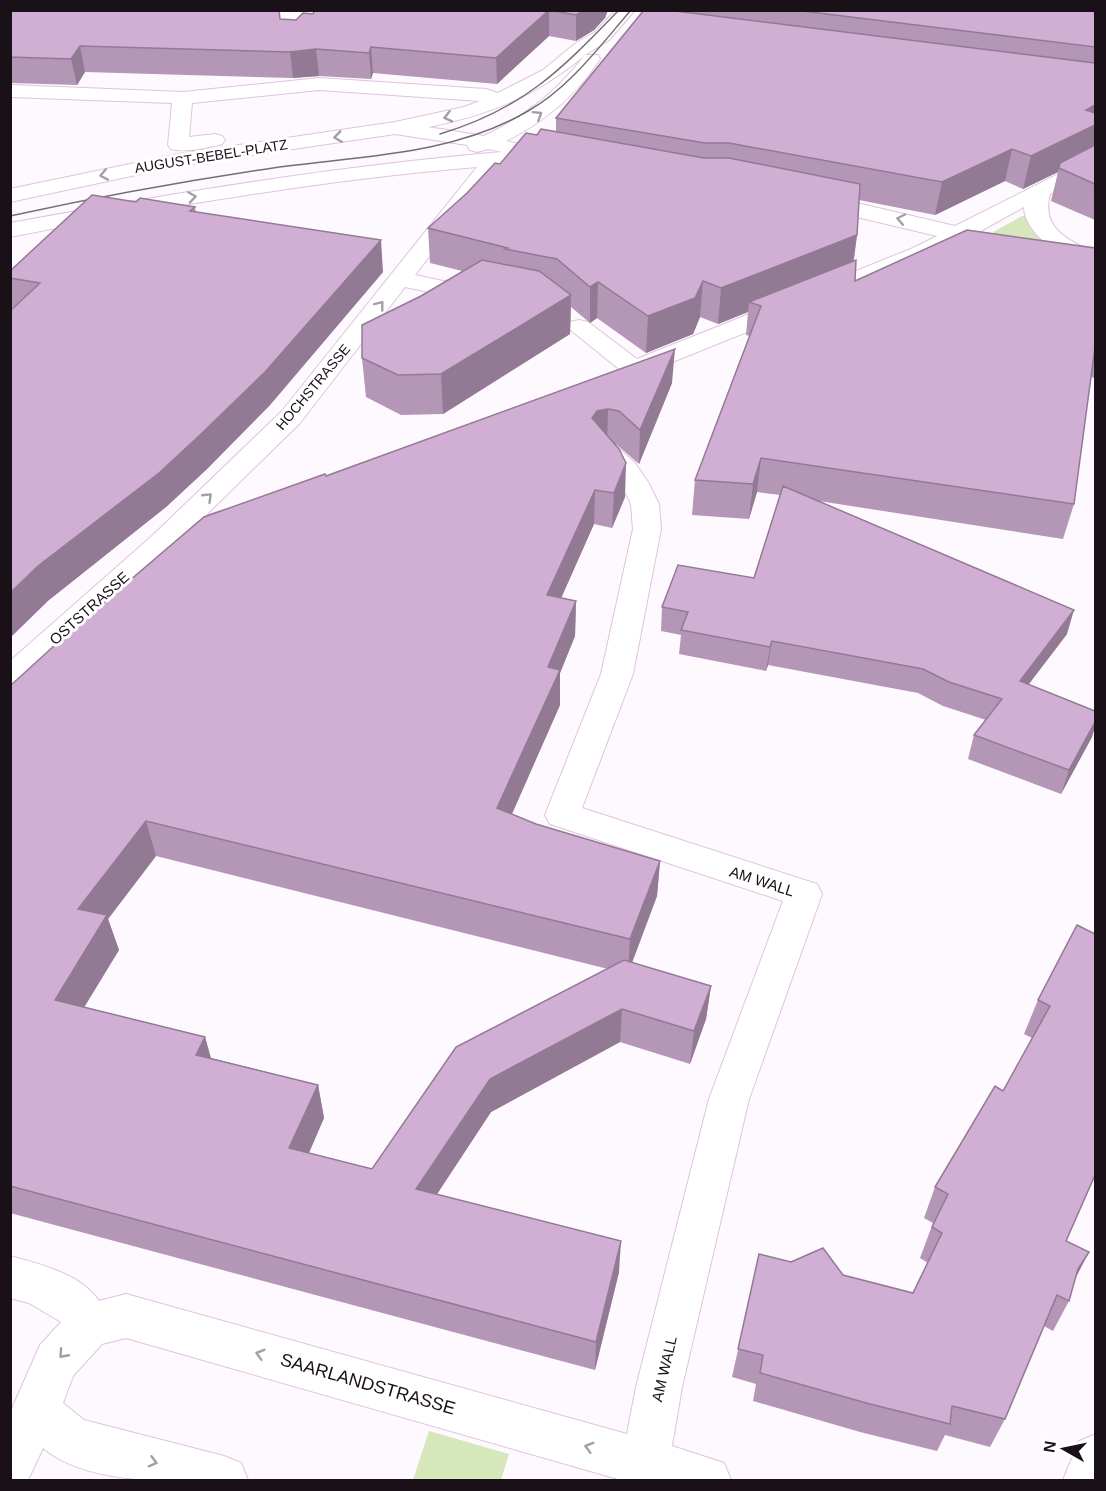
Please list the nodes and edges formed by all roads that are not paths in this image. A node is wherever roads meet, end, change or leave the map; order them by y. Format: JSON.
{"nodes":[{"id":1,"x":626,"y":10,"type":"edge"},
{"id":2,"x":635,"y":29,"type":"edge"},
{"id":3,"x":607,"y":31,"type":"junction"},
{"id":4,"x":402,"y":88,"type":"junction"},
{"id":5,"x":10,"y":91,"type":"edge"},
{"id":6,"x":183,"y":98,"type":"junction"},
{"id":7,"x":498,"y":101,"type":"junction"},
{"id":8,"x":394,"y":119,"type":"junction"},
{"id":9,"x":490,"y":151,"type":"junction"},
{"id":10,"x":573,"y":161,"type":"edge"},
{"id":11,"x":1095,"y":161,"type":"edge"},
{"id":12,"x":1039,"y":193,"type":"junction"},
{"id":13,"x":10,"y":196,"type":"edge"},
{"id":14,"x":794,"y":196,"type":"edge"},
{"id":15,"x":69,"y":218,"type":"junction"},
{"id":16,"x":163,"y":222,"type":"edge"},
{"id":17,"x":958,"y":233,"type":"junction"},
{"id":18,"x":11,"y":236,"type":"edge"},
{"id":19,"x":891,"y":240,"type":"dead end"},
{"id":20,"x":932,"y":248,"type":"junction"},
{"id":21,"x":1095,"y":264,"type":"edge"},
{"id":22,"x":401,"y":266,"type":"junction"},
{"id":23,"x":1095,"y":270,"type":"edge"},
{"id":24,"x":503,"y":293,"type":"edge"},
{"id":25,"x":571,"y":321,"type":"dead end"},
{"id":26,"x":616,"y":461,"type":"edge"},
{"id":27,"x":257,"y":509,"type":"edge"},
{"id":28,"x":166,"y":538,"type":"junction"},
{"id":29,"x":10,"y":679,"type":"edge"},
{"id":30,"x":10,"y":1277,"type":"edge"},
{"id":31,"x":90,"y":1325,"type":"junction"},
{"id":32,"x":36,"y":1412,"type":"junction"},
{"id":33,"x":1095,"y":1458,"type":"edge"},
{"id":34,"x":10,"y":1466,"type":"edge"},
{"id":35,"x":644,"y":1472,"type":"edge"},
{"id":36,"x":224,"y":1480,"type":"edge"},
{"id":37,"x":707,"y":1480,"type":"edge"},
{"id":38,"x":1087,"y":1480,"type":"edge"}],
"edges":[{"from":1,"to":3,"type":"street","name":"HOCHSTRASSE"},
{"from":2,"to":3,"type":"street"},
{"from":3,"to":7,"type":"street","name":"HOCHSTRASSE"},
{"from":9,"to":3,"type":"street","name":"HOCHSTRASSE","one_way":true},
{"from":4,"to":6,"type":"street"},
{"from":4,"to":7,"type":"street"},
{"from":4,"to":8,"type":"street"},
{"from":5,"to":6,"type":"street"},
{"from":6,"to":8,"type":"street","name":"AUGUST-BEBEL-PLATZ"},
{"from":7,"to":8,"type":"street","name":"HOCHSTRASSE","one_way":true},
{"from":8,"to":9,"type":"street"},
{"from":8,"to":13,"type":"street","name":"AUGUST-BEBEL-PLATZ","one_way":true},
{"from":9,"to":10,"type":"street"},
{"from":15,"to":9,"type":"street","one_way":true},
{"from":9,"to":22,"type":"street","name":"HOCHSTRASSE"},
{"from":11,"to":12,"type":"street"},
{"from":12,"to":17,"type":"street"},
{"from":12,"to":21,"type":"street"},
{"from":17,"to":14,"type":"street","one_way":true},
{"from":15,"to":16,"type":"street"},
{"from":15,"to":18,"type":"street"},
{"from":17,"to":20,"type":"street"},
{"from":17,"to":20,"type":"street"},
{"from":19,"to":20,"type":"street"},
{"from":20,"to":25,"type":"street"},
{"from":21,"to":23,"type":"street"},
{"from":22,"to":24,"type":"street"},
{"from":28,"to":22,"type":"street","name":"HOCHSTRASSE","one_way":true},
{"from":26,"to":35,"type":"street","name":"AM WALL"},
{"from":27,"to":28,"type":"street"},
{"from":28,"to":29,"type":"street","name":"OSTSTRASSE"},
{"from":30,"to":31,"type":"street"},
{"from":31,"to":32,"type":"street","one_way":true},
{"from":35,"to":31,"type":"street","name":"SAARLANDSTRASSE","one_way":true},
{"from":32,"to":34,"type":"street"},
{"from":32,"to":36,"type":"street","one_way":true},
{"from":33,"to":38,"type":"street"},
{"from":35,"to":37,"type":"street","name":"SAARLANDSTRASSE"}]}
